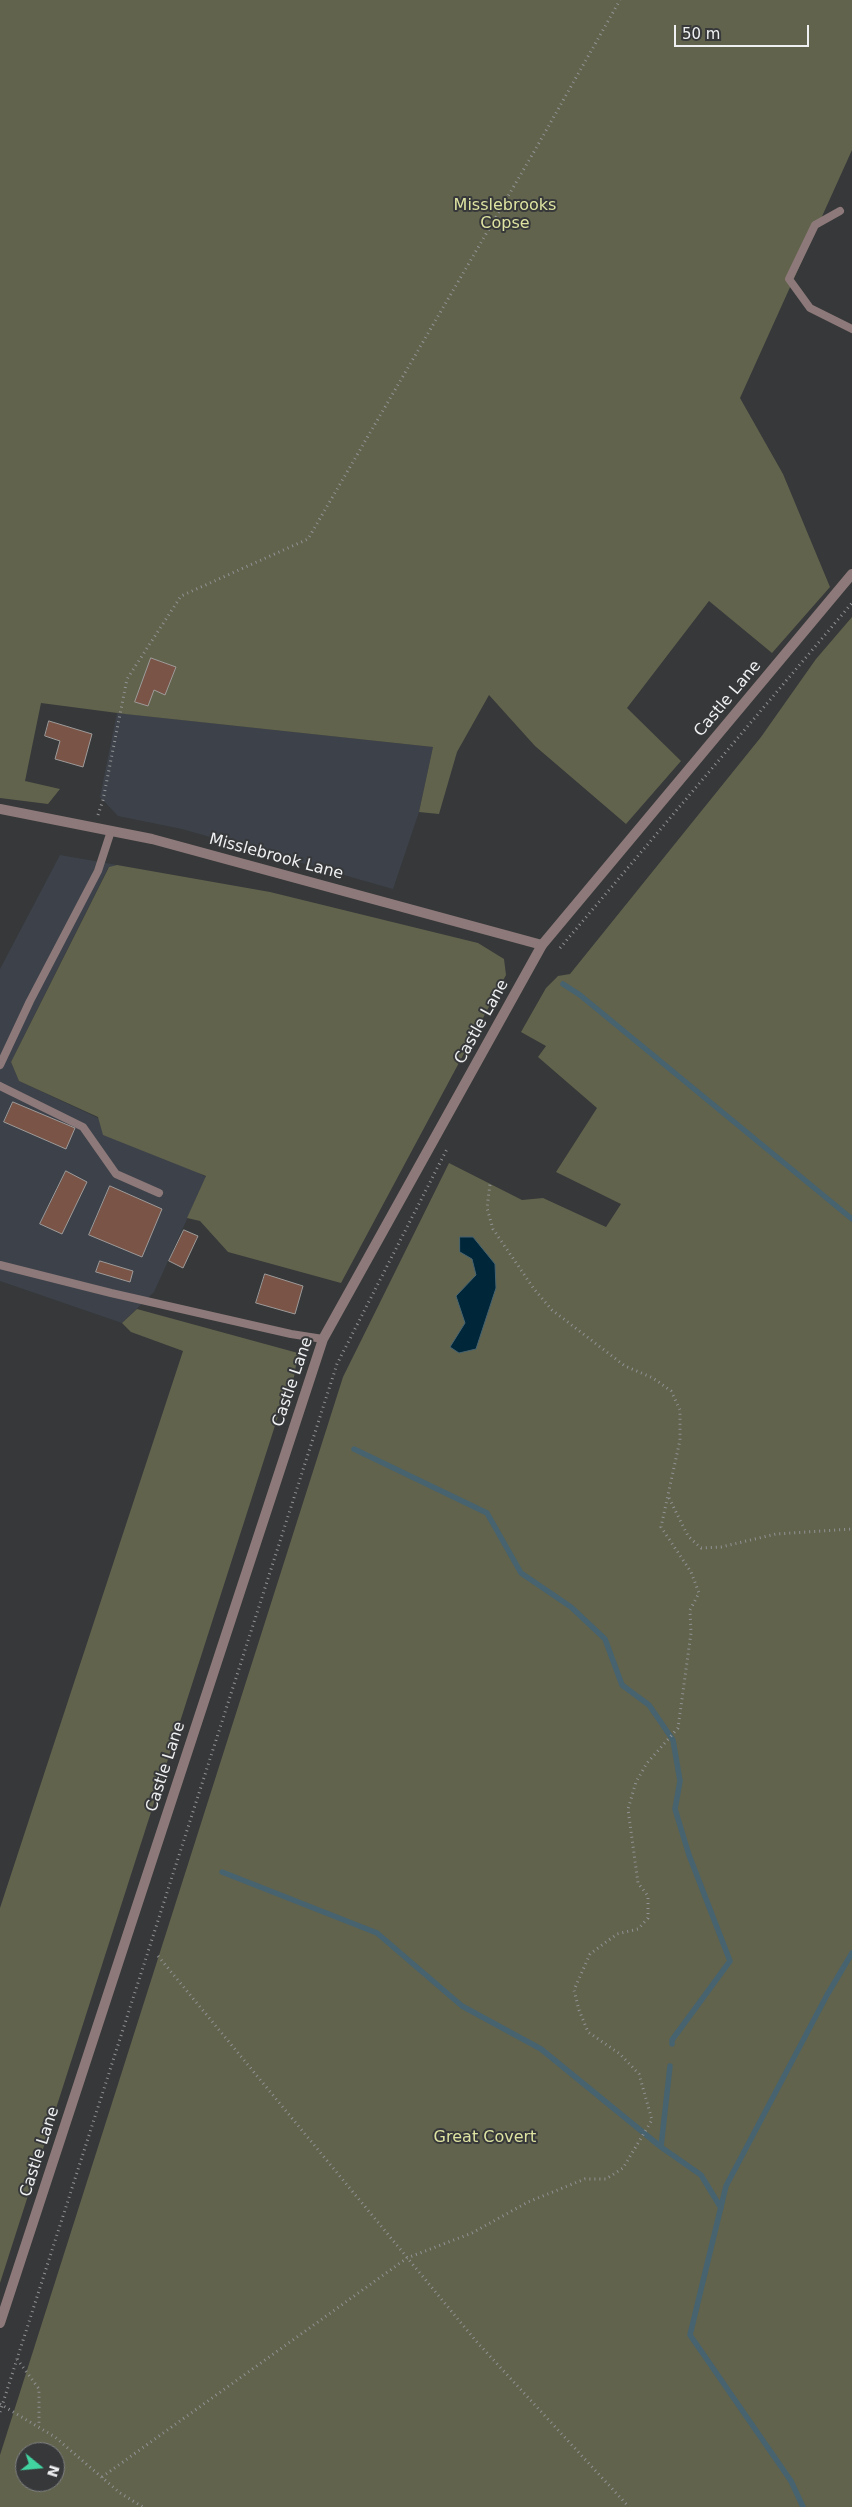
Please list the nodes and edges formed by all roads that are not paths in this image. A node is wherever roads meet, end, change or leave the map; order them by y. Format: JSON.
{"nodes":[{"id":1,"x":840,"y":212,"type":"dead end"},
{"id":2,"x":852,"y":329,"type":"edge"},
{"id":3,"x":852,"y":574,"type":"edge"},
{"id":4,"x":0,"y":809,"type":"edge"},
{"id":5,"x":111,"y":831,"type":"junction"},
{"id":6,"x":542,"y":945,"type":"junction"},
{"id":7,"x":0,"y":1065,"type":"edge"},
{"id":8,"x":0,"y":1086,"type":"edge"},
{"id":9,"x":159,"y":1194,"type":"dead end"},
{"id":10,"x":0,"y":1265,"type":"edge"},
{"id":11,"x":323,"y":1339,"type":"junction"},
{"id":12,"x":0,"y":2323,"type":"edge"}],
"edges":[{"from":1,"to":2,"type":"lane"},
{"from":3,"to":6,"type":"street","name":"Castle Lane"},
{"from":4,"to":5,"type":"street","name":"Misslebrook Lane"},
{"from":5,"to":6,"type":"street","name":"Misslebrook Lane"},
{"from":5,"to":7,"type":"lane"},
{"from":6,"to":11,"type":"street","name":"Castle Lane"},
{"from":8,"to":9,"type":"lane"},
{"from":10,"to":11,"type":"lane"},
{"from":11,"to":12,"type":"street","name":"Castle Lane"}]}
